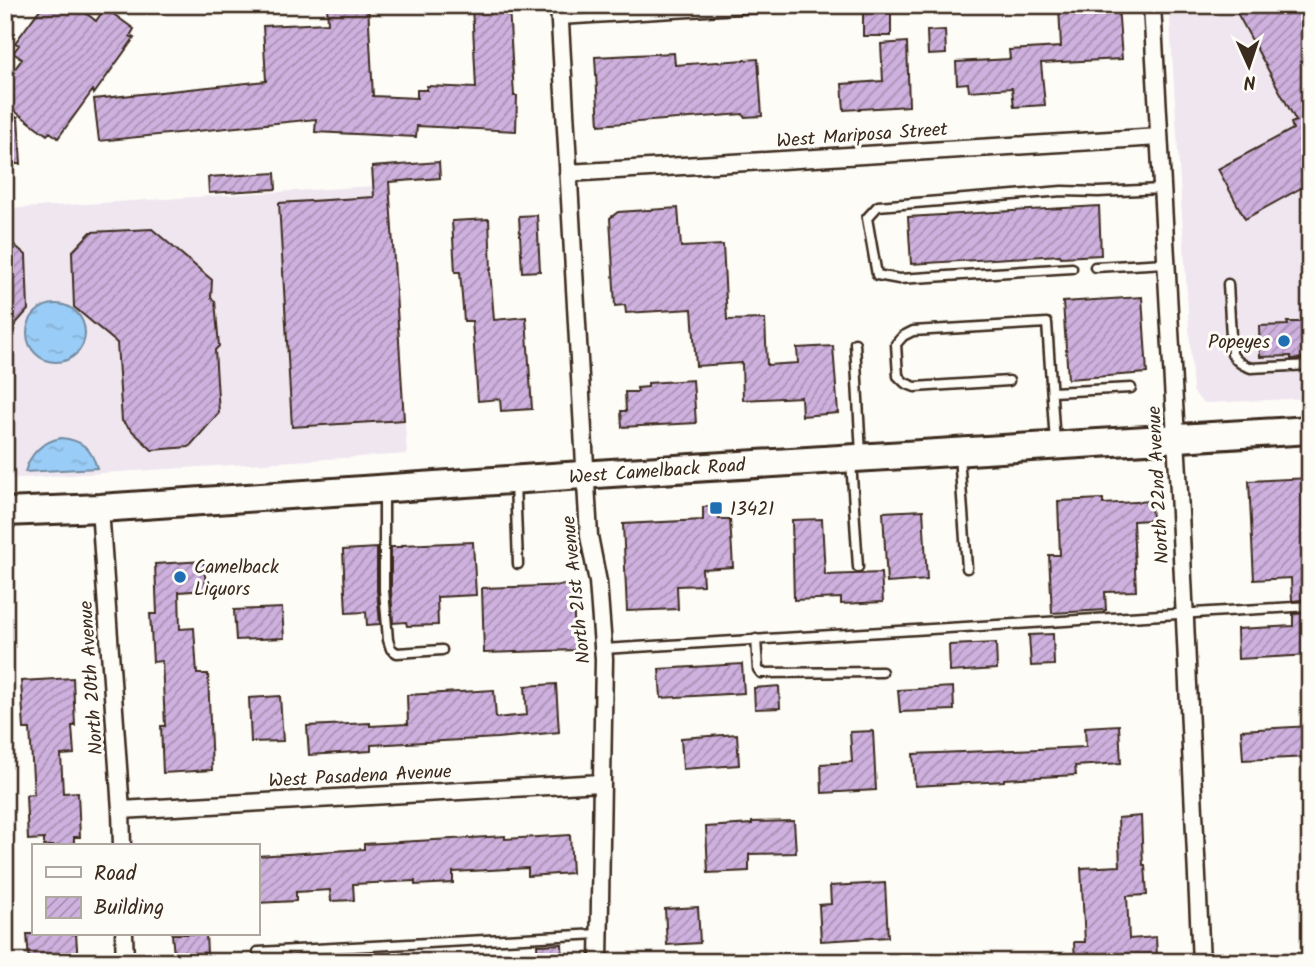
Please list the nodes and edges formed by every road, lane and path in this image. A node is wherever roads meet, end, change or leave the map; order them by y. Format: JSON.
{"nodes":[{"id":1,"x":805,"y":5,"type":"edge"},
{"id":2,"x":1152,"y":5,"type":"edge"},
{"id":3,"x":559,"y":13,"type":"edge"},
{"id":4,"x":1159,"y":137,"type":"junction"},
{"id":5,"x":568,"y":173,"type":"junction"},
{"id":6,"x":1162,"y":189,"type":"junction"},
{"id":7,"x":1166,"y":262,"type":"junction"},
{"id":8,"x":1095,"y":267,"type":"dead end"},
{"id":9,"x":1072,"y":268,"type":"dead end"},
{"id":10,"x":1228,"y":284,"type":"dead end"},
{"id":11,"x":855,"y":343,"type":"dead end"},
{"id":12,"x":1310,"y":365,"type":"edge"},
{"id":13,"x":1009,"y":381,"type":"dead end"},
{"id":14,"x":1130,"y":388,"type":"dead end"},
{"id":15,"x":1052,"y":392,"type":"junction"},
{"id":16,"x":1310,"y":430,"type":"edge"},
{"id":17,"x":1176,"y":438,"type":"junction"},
{"id":18,"x":1055,"y":446,"type":"junction"},
{"id":19,"x":959,"y":452,"type":"junction"},
{"id":20,"x":856,"y":458,"type":"junction"},
{"id":21,"x":586,"y":475,"type":"junction"},
{"id":22,"x":515,"y":480,"type":"junction"},
{"id":23,"x":384,"y":488,"type":"junction"},
{"id":24,"x":100,"y":508,"type":"junction"},
{"id":25,"x":5,"y":512,"type":"edge"},
{"id":26,"x":518,"y":564,"type":"dead end"},
{"id":27,"x":858,"y":567,"type":"dead end"},
{"id":28,"x":967,"y":568,"type":"dead end"},
{"id":29,"x":1310,"y":606,"type":"edge"},
{"id":30,"x":1185,"y":614,"type":"junction"},
{"id":31,"x":756,"y":639,"type":"junction"},
{"id":32,"x":603,"y":649,"type":"junction"},
{"id":33,"x":442,"y":650,"type":"dead end"},
{"id":34,"x":882,"y":672,"type":"dead end"},
{"id":35,"x":601,"y":783,"type":"junction"},
{"id":36,"x":121,"y":810,"type":"junction"},
{"id":37,"x":122,"y":844,"type":"edge"},
{"id":38,"x":599,"y":934,"type":"junction"},
{"id":39,"x":124,"y":936,"type":"edge"},
{"id":40,"x":258,"y":952,"type":"dead end"},
{"id":41,"x":125,"y":962,"type":"edge"},
{"id":42,"x":599,"y":962,"type":"edge"},
{"id":43,"x":1201,"y":962,"type":"edge"}],
"edges":[{"from":1,"to":3,"type":"lane"},
{"from":2,"to":4,"type":"street","name":"North 22nd Avenue"},
{"from":3,"to":5,"type":"street","name":"North 21st Avenue"},
{"from":4,"to":5,"type":"street","name":"West Mariposa Street"},
{"from":4,"to":6,"type":"street","name":"North 22nd Avenue"},
{"from":5,"to":21,"type":"street","name":"North 21st Avenue"},
{"from":6,"to":7,"type":"street","name":"North 22nd Avenue"},
{"from":6,"to":9,"type":"lane"},
{"from":7,"to":8,"type":"lane"},
{"from":7,"to":17,"type":"street","name":"North 22nd Avenue"},
{"from":10,"to":12,"type":"lane"},
{"from":11,"to":20,"type":"lane"},
{"from":13,"to":15,"type":"lane"},
{"from":14,"to":15,"type":"lane"},
{"from":15,"to":18,"type":"lane"},
{"from":16,"to":17,"type":"main road","name":"West Camelback Road"},
{"from":17,"to":18,"type":"main road","name":"West Camelback Road"},
{"from":17,"to":30,"type":"street","name":"North 22nd Avenue"},
{"from":18,"to":19,"type":"main road","name":"West Camelback Road"},
{"from":19,"to":20,"type":"main road","name":"West Camelback Road"},
{"from":19,"to":28,"type":"lane"},
{"from":20,"to":21,"type":"main road","name":"West Camelback Road"},
{"from":20,"to":27,"type":"lane"},
{"from":21,"to":22,"type":"main road","name":"West Camelback Road"},
{"from":21,"to":32,"type":"street","name":"North 21st Avenue"},
{"from":22,"to":23,"type":"main road","name":"West Camelback Road"},
{"from":22,"to":26,"type":"lane"},
{"from":23,"to":24,"type":"main road","name":"West Camelback Road"},
{"from":23,"to":33,"type":"lane"},
{"from":24,"to":25,"type":"main road","name":"West Camelback Road"},
{"from":24,"to":36,"type":"street","name":"North 20th Avenue"},
{"from":29,"to":30,"type":"lane"},
{"from":30,"to":31,"type":"lane"},
{"from":30,"to":43,"type":"street","name":"North 22nd Avenue"},
{"from":31,"to":32,"type":"lane"},
{"from":31,"to":34,"type":"lane"},
{"from":32,"to":35,"type":"street","name":"North 21st Avenue"},
{"from":35,"to":36,"type":"street","name":"West Pasadena Avenue"},
{"from":35,"to":38,"type":"street","name":"North 21st Avenue"},
{"from":36,"to":37,"type":"street","name":"North 20th Avenue"},
{"from":38,"to":40,"type":"lane"},
{"from":38,"to":42,"type":"street","name":"North 21st Avenue"},
{"from":39,"to":41,"type":"street"}]}
